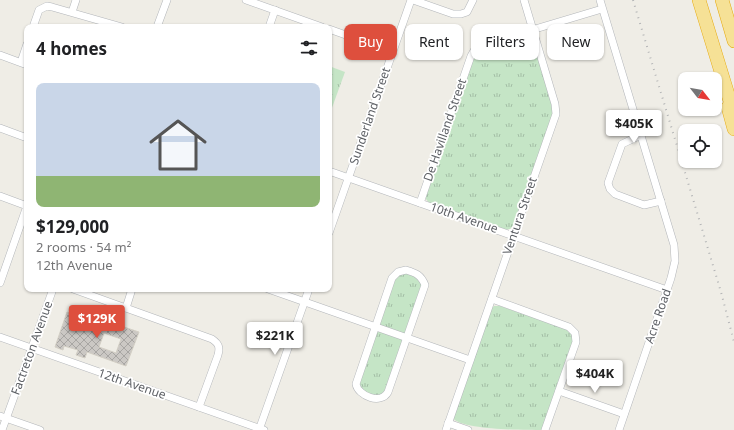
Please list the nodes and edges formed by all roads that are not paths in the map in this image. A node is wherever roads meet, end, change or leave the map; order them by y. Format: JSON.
{"nodes":[{"id":1,"x":76,"y":0,"type":"edge"},
{"id":2,"x":167,"y":0,"type":"edge"},
{"id":3,"x":246,"y":0,"type":"edge"},
{"id":4,"x":412,"y":0,"type":"edge"},
{"id":5,"x":473,"y":0,"type":"edge"},
{"id":6,"x":524,"y":0,"type":"edge"},
{"id":7,"x":600,"y":0,"type":"edge"},
{"id":8,"x":699,"y":0,"type":"edge"},
{"id":9,"x":722,"y":0,"type":"edge"},
{"id":10,"x":602,"y":9,"type":"junction"},
{"id":11,"x":275,"y":10,"type":"junction"},
{"id":12,"x":72,"y":12,"type":"junction"},
{"id":13,"x":34,"y":24,"type":"edge"},
{"id":14,"x":112,"y":24,"type":"edge"},
{"id":15,"x":159,"y":24,"type":"edge"},
{"id":16,"x":270,"y":24,"type":"edge"},
{"id":17,"x":314,"y":24,"type":"edge"},
{"id":18,"x":531,"y":24,"type":"edge"},
{"id":19,"x":707,"y":26,"type":"junction"},
{"id":20,"x":539,"y":28,"type":"edge"},
{"id":21,"x":332,"y":30,"type":"edge"},
{"id":22,"x":344,"y":34,"type":"edge"},
{"id":23,"x":397,"y":41,"type":"edge"},
{"id":24,"x":734,"y":41,"type":"edge"},
{"id":25,"x":539,"y":51,"type":"edge"},
{"id":26,"x":0,"y":55,"type":"edge"},
{"id":27,"x":471,"y":58,"type":"edge"},
{"id":28,"x":390,"y":60,"type":"edge"},
{"id":29,"x":24,"y":64,"type":"edge"},
{"id":30,"x":734,"y":114,"type":"edge"},
{"id":31,"x":0,"y":128,"type":"edge"},
{"id":32,"x":734,"y":128,"type":"edge"},
{"id":33,"x":641,"y":135,"type":"junction"},
{"id":34,"x":24,"y":137,"type":"edge"},
{"id":35,"x":332,"y":172,"type":"edge"},
{"id":36,"x":348,"y":178,"type":"junction"},
{"id":37,"x":0,"y":196,"type":"edge"},
{"id":38,"x":661,"y":201,"type":"junction"},
{"id":39,"x":420,"y":203,"type":"junction"},
{"id":40,"x":24,"y":205,"type":"edge"},
{"id":41,"x":24,"y":213,"type":"edge"},
{"id":42,"x":332,"y":224,"type":"edge"},
{"id":43,"x":514,"y":236,"type":"junction"},
{"id":44,"x":3,"y":265,"type":"edge"},
{"id":45,"x":0,"y":283,"type":"edge"},
{"id":46,"x":667,"y":290,"type":"junction"},
{"id":47,"x":52,"y":292,"type":"edge"},
{"id":48,"x":81,"y":292,"type":"edge"},
{"id":49,"x":131,"y":292,"type":"edge"},
{"id":50,"x":277,"y":292,"type":"edge"},
{"id":51,"x":308,"y":292,"type":"edge"},
{"id":52,"x":492,"y":299,"type":"junction"},
{"id":53,"x":305,"y":302,"type":"junction"},
{"id":54,"x":126,"y":308,"type":"junction"},
{"id":55,"x":376,"y":327,"type":"junction"},
{"id":56,"x":0,"y":337,"type":"edge"},
{"id":57,"x":407,"y":338,"type":"junction"},
{"id":58,"x":32,"y":349,"type":"junction"},
{"id":59,"x":470,"y":360,"type":"junction"},
{"id":60,"x":559,"y":391,"type":"junction"},
{"id":61,"x":199,"y":408,"type":"junction"},
{"id":62,"x":624,"y":414,"type":"junction"},
{"id":63,"x":3,"y":417,"type":"edge"},
{"id":64,"x":447,"y":427,"type":"edge"},
{"id":65,"x":2,"y":430,"type":"edge"},
{"id":66,"x":40,"y":430,"type":"edge"},
{"id":67,"x":261,"y":430,"type":"edge"},
{"id":68,"x":468,"y":430,"type":"edge"},
{"id":69,"x":545,"y":430,"type":"edge"},
{"id":70,"x":619,"y":430,"type":"edge"}],
"edges":[{"from":1,"to":12,"type":"street"},
{"from":2,"to":15,"type":"street"},
{"from":3,"to":11,"type":"street"},
{"from":4,"to":5,"type":"street"},
{"from":4,"to":23,"type":"street","name":"Sunderland Street"},
{"from":6,"to":18,"type":"street","name":"Ventura Street"},
{"from":7,"to":10,"type":"street","name":"Acre Road"},
{"from":8,"to":19,"type":"highway"},
{"from":9,"to":24,"type":"highway"},
{"from":10,"to":20,"type":"street","name":"De Havilland Street"},
{"from":10,"to":33,"type":"street","name":"Acre Road"},
{"from":11,"to":16,"type":"street"},
{"from":11,"to":17,"type":"street"},
{"from":12,"to":13,"type":"street"},
{"from":12,"to":14,"type":"street"},
{"from":19,"to":30,"type":"highway"},
{"from":19,"to":32,"type":"highway"},
{"from":21,"to":22,"type":"street"},
{"from":25,"to":43,"type":"street","name":"Ventura Street"},
{"from":26,"to":29,"type":"street"},
{"from":27,"to":39,"type":"street","name":"De Havilland Street"},
{"from":28,"to":36,"type":"street","name":"Sunderland Street"},
{"from":31,"to":34,"type":"street"},
{"from":33,"to":38,"type":"street","name":"Acre Road"},
{"from":33,"to":38,"type":"street"},
{"from":35,"to":36,"type":"street","name":"10th Avenue"},
{"from":36,"to":39,"type":"street","name":"10th Avenue"},
{"from":36,"to":42,"type":"street","name":"Sunderland Street"},
{"from":37,"to":40,"type":"street"},
{"from":38,"to":46,"type":"street","name":"Acre Road"},
{"from":39,"to":43,"type":"street","name":"10th Avenue"},
{"from":41,"to":44,"type":"street"},
{"from":43,"to":46,"type":"street","name":"10th Avenue"},
{"from":43,"to":52,"type":"street","name":"Ventura Street"},
{"from":44,"to":45,"type":"street"},
{"from":46,"to":62,"type":"street","name":"Acre Road"},
{"from":47,"to":58,"type":"street","name":"Factreton Avenue"},
{"from":48,"to":54,"type":"street"},
{"from":49,"to":54,"type":"street"},
{"from":50,"to":53,"type":"street"},
{"from":51,"to":53,"type":"street"},
{"from":52,"to":59,"type":"street","name":"Ventura Street"},
{"from":52,"to":60,"type":"street"},
{"from":53,"to":55,"type":"street"},
{"from":53,"to":67,"type":"street"},
{"from":54,"to":61,"type":"street"},
{"from":55,"to":57,"type":"street"},
{"from":55,"to":57,"type":"street"},
{"from":55,"to":57,"type":"street"},
{"from":56,"to":58,"type":"street","name":"12th Avenue"},
{"from":57,"to":59,"type":"street"},
{"from":58,"to":61,"type":"street","name":"12th Avenue"},
{"from":58,"to":63,"type":"street","name":"Factreton Avenue"},
{"from":59,"to":64,"type":"street","name":"Ventura Street"},
{"from":60,"to":62,"type":"street"},
{"from":60,"to":69,"type":"street"},
{"from":61,"to":67,"type":"street","name":"12th Avenue"},
{"from":62,"to":70,"type":"street","name":"Acre Road"},
{"from":63,"to":65,"type":"street","name":"Factreton Avenue"},
{"from":63,"to":66,"type":"street"},
{"from":64,"to":68,"type":"street"}]}
